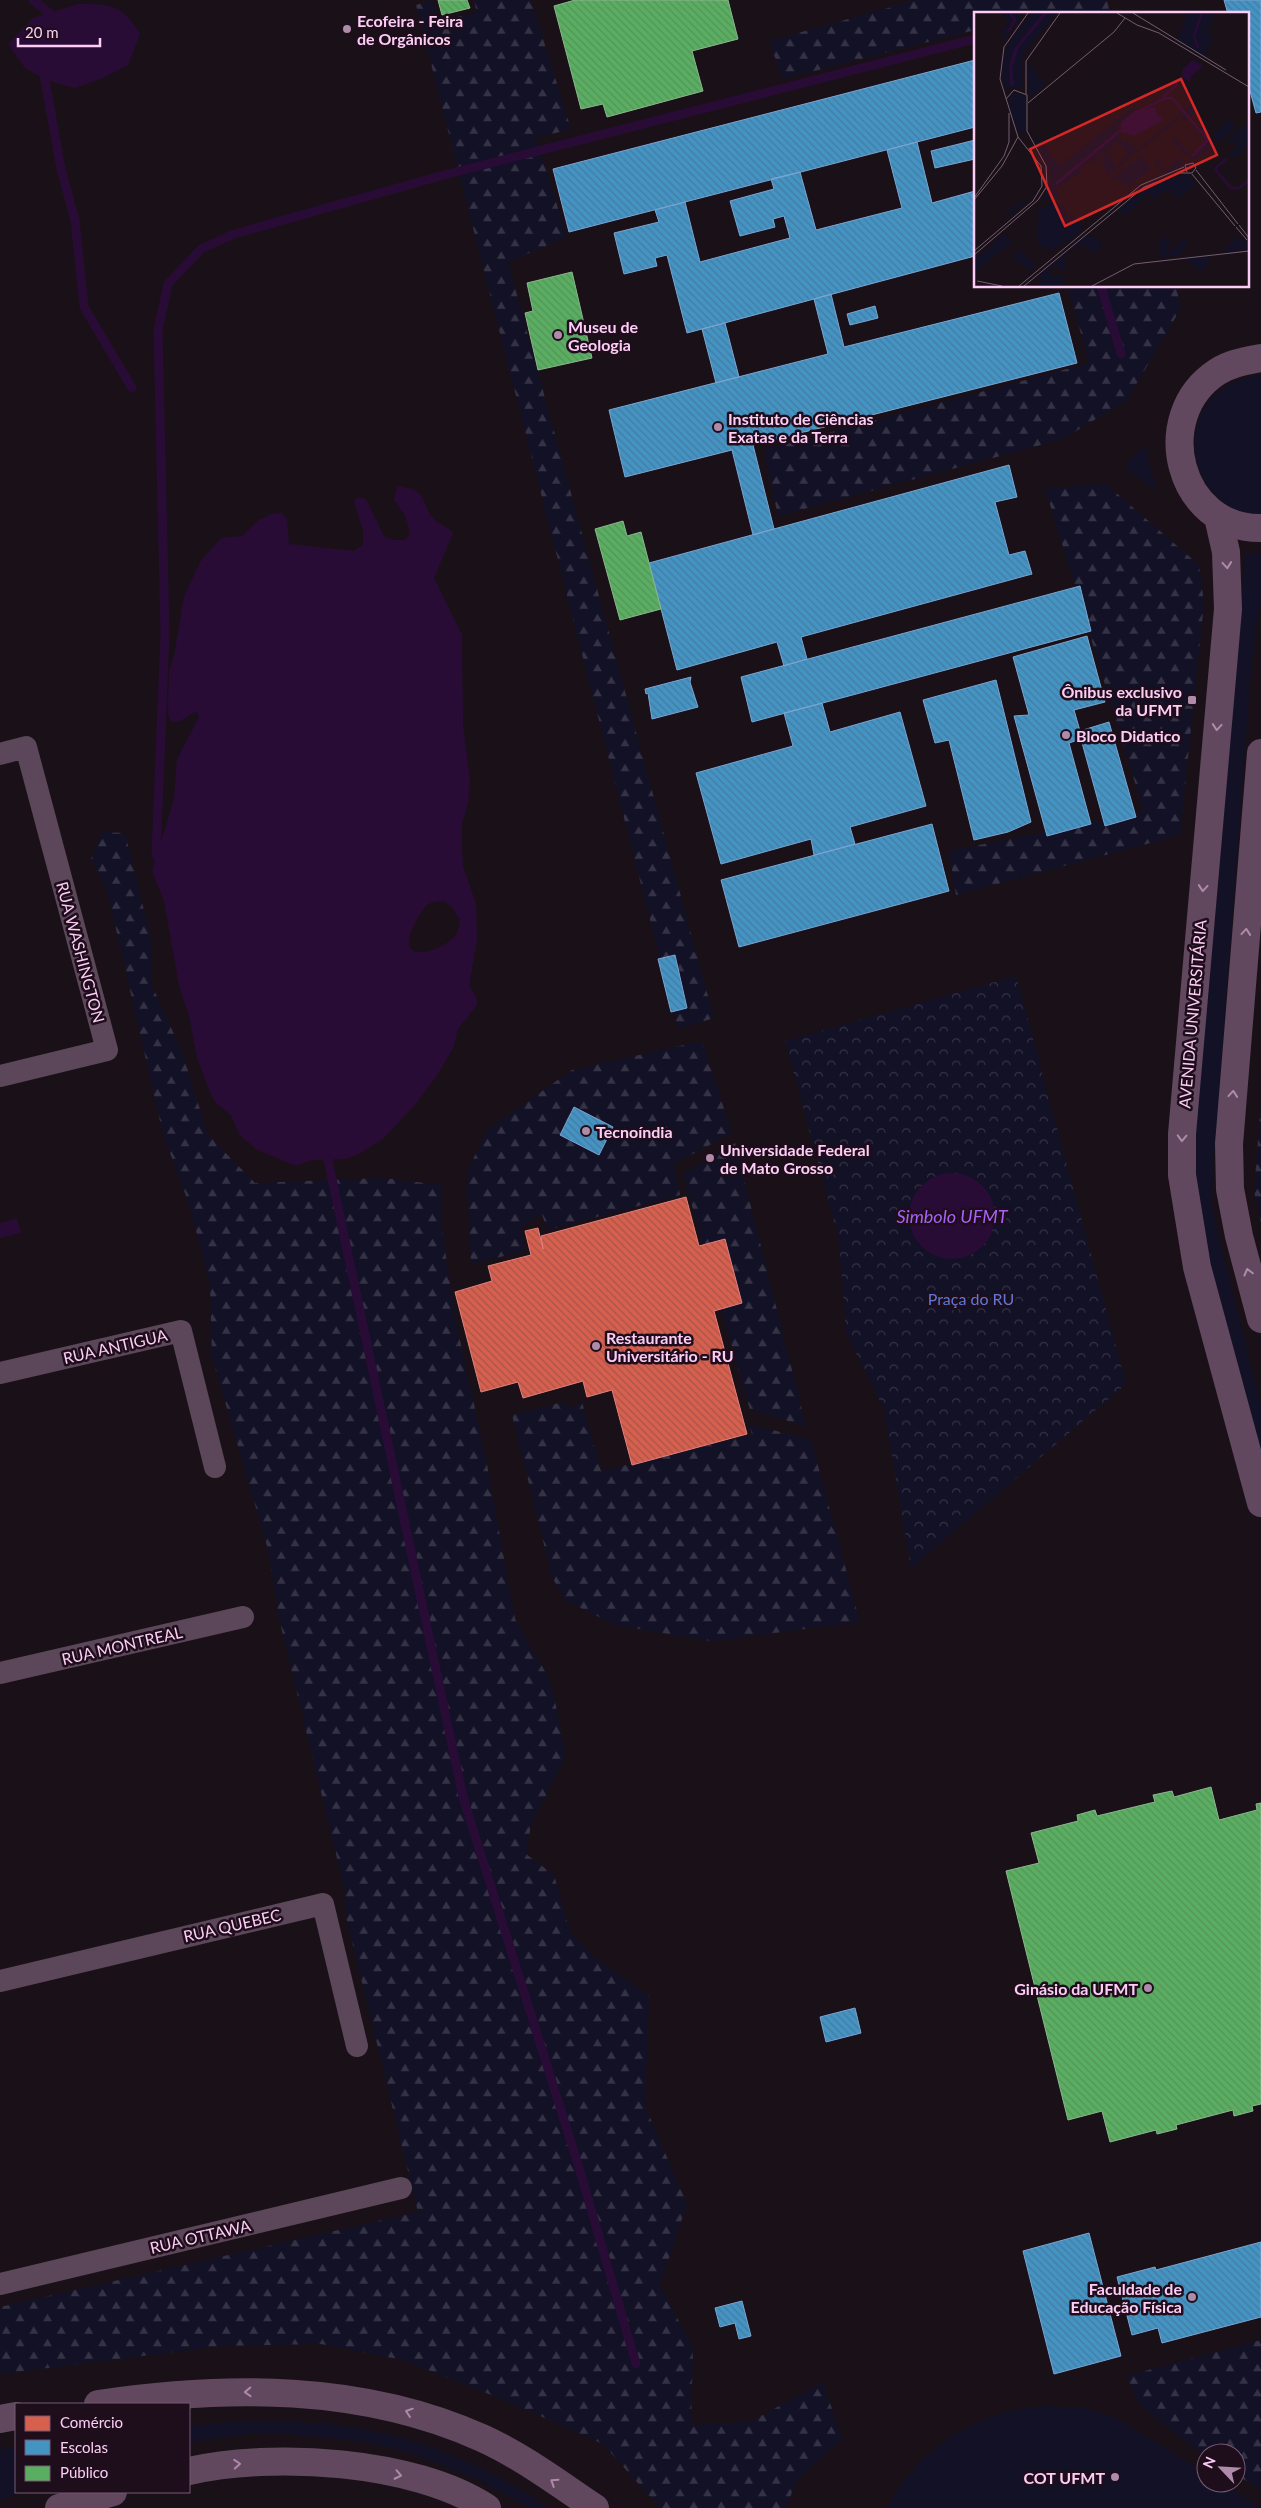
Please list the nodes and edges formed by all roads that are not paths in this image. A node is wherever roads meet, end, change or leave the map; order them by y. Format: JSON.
{"nodes":[{"id":1,"x":1261,"y":358,"type":"edge"},
{"id":2,"x":1218,"y":517,"type":"junction"},
{"id":3,"x":1261,"y":528,"type":"edge"},
{"id":4,"x":1261,"y":753,"type":"edge"},
{"id":5,"x":0,"y":754,"type":"edge"},
{"id":6,"x":0,"y":1076,"type":"edge"},
{"id":7,"x":1261,"y":1319,"type":"edge"},
{"id":8,"x":0,"y":1373,"type":"edge"},
{"id":9,"x":215,"y":1467,"type":"dead end"},
{"id":10,"x":1261,"y":1503,"type":"edge"},
{"id":11,"x":244,"y":1617,"type":"dead end"},
{"id":12,"x":0,"y":1672,"type":"edge"},
{"id":13,"x":0,"y":1981,"type":"edge"},
{"id":14,"x":357,"y":2046,"type":"dead end"},
{"id":15,"x":401,"y":2188,"type":"dead end"},
{"id":16,"x":0,"y":2284,"type":"edge"},
{"id":17,"x":105,"y":2403,"type":"edge"},
{"id":18,"x":15,"y":2416,"type":"edge"},
{"id":19,"x":0,"y":2419,"type":"edge"},
{"id":20,"x":190,"y":2472,"type":"edge"},
{"id":21,"x":111,"y":2493,"type":"edge"},
{"id":22,"x":59,"y":2508,"type":"edge"},
{"id":23,"x":487,"y":2508,"type":"edge"},
{"id":24,"x":596,"y":2508,"type":"edge"}],
"edges":[{"from":1,"to":2,"type":"street"},
{"from":2,"to":3,"type":"street"},
{"from":2,"to":10,"type":"street","name":"AVENIDA UNIVERSITÁRIA","one_way":true},
{"from":7,"to":4,"type":"street","one_way":true},
{"from":5,"to":6,"type":"street","name":"RUA WASHINGTON"},
{"from":8,"to":9,"type":"street","name":"RUA ANTIGUA"},
{"from":11,"to":12,"type":"street","name":"RUA MONTREAL"},
{"from":13,"to":14,"type":"street","name":"RUA QUEBEC"},
{"from":15,"to":16,"type":"street","name":"RUA OTTAWA"},
{"from":24,"to":17,"type":"street","one_way":true},
{"from":18,"to":19,"type":"street"},
{"from":20,"to":23,"type":"street","one_way":true},
{"from":21,"to":22,"type":"street"}]}
